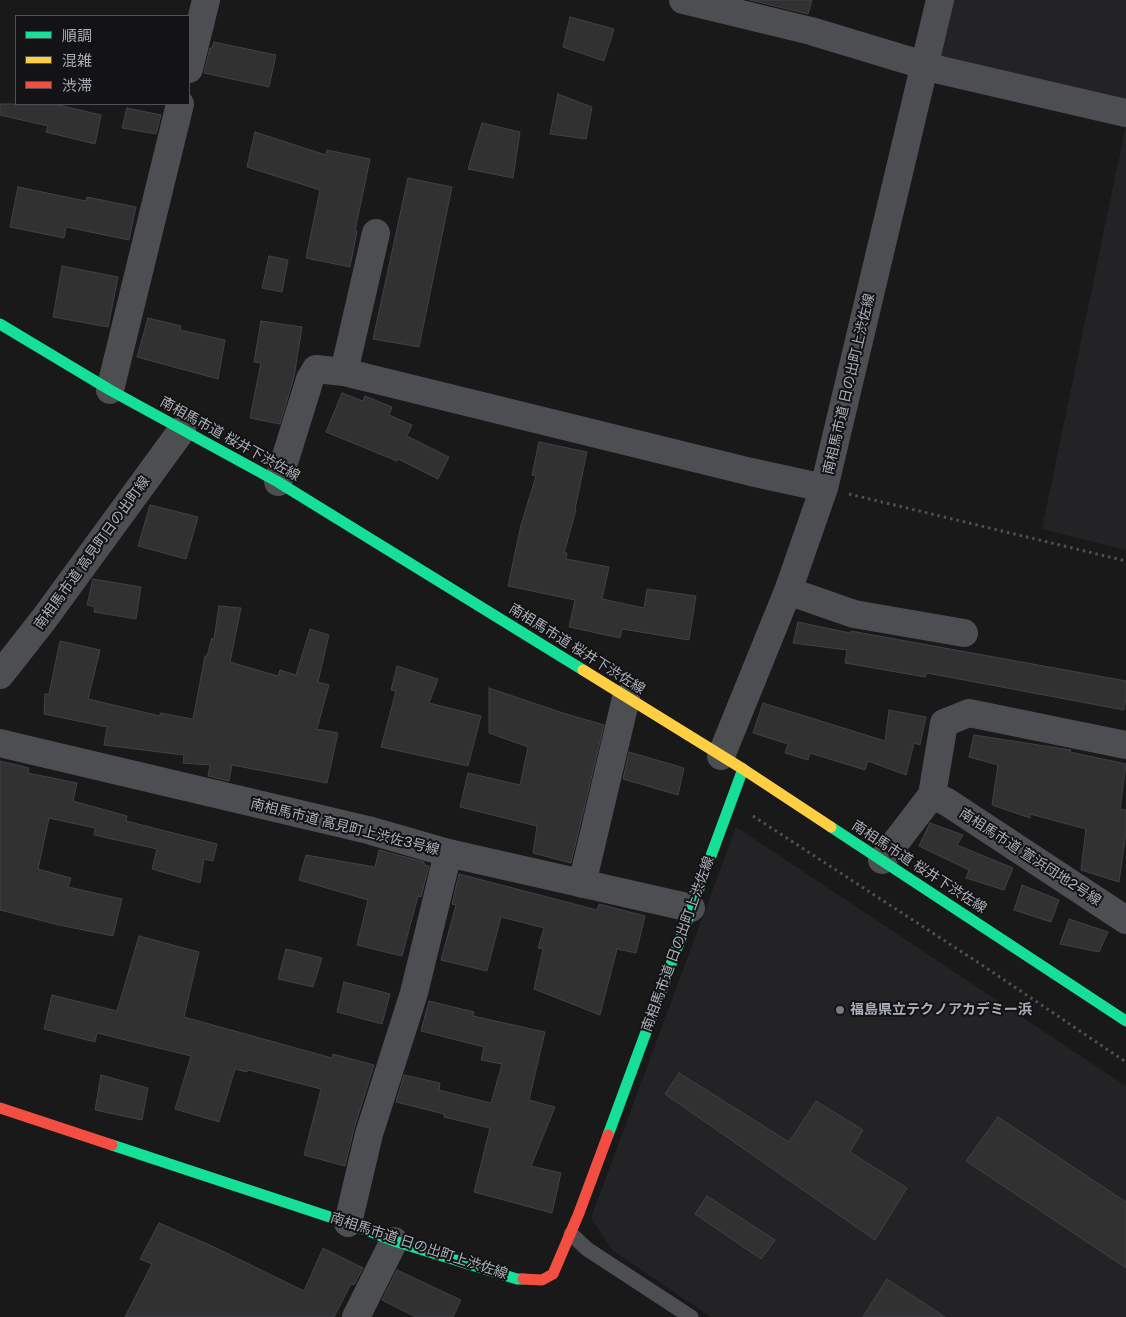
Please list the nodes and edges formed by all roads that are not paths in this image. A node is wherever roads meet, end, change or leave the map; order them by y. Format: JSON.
{"nodes":[{"id":1,"x":206,"y":0,"type":"edge"},
{"id":2,"x":683,"y":0,"type":"edge"},
{"id":3,"x":940,"y":0,"type":"edge"},
{"id":4,"x":925,"y":64,"type":"junction"},
{"id":5,"x":190,"y":65,"type":"edge"},
{"id":6,"x":180,"y":105,"type":"edge"},
{"id":7,"x":1126,"y":113,"type":"edge"},
{"id":8,"x":376,"y":233,"type":"dead end"},
{"id":9,"x":0,"y":324,"type":"edge"},
{"id":10,"x":344,"y":372,"type":"junction"},
{"id":11,"x":110,"y":390,"type":"junction"},
{"id":12,"x":182,"y":430,"type":"junction"},
{"id":13,"x":278,"y":482,"type":"junction"},
{"id":14,"x":824,"y":488,"type":"junction"},
{"id":15,"x":788,"y":591,"type":"junction"},
{"id":16,"x":964,"y":633,"type":"dead end"},
{"id":17,"x":0,"y":675,"type":"edge"},
{"id":18,"x":626,"y":698,"type":"junction"},
{"id":19,"x":0,"y":743,"type":"edge"},
{"id":20,"x":1126,"y":745,"type":"edge"},
{"id":21,"x":732,"y":763,"type":"junction"},
{"id":22,"x":932,"y":795,"type":"junction"},
{"id":23,"x":448,"y":853,"type":"junction"},
{"id":24,"x":882,"y":860,"type":"junction"},
{"id":25,"x":582,"y":884,"type":"junction"},
{"id":26,"x":691,"y":908,"type":"junction"},
{"id":27,"x":1126,"y":920,"type":"edge"},
{"id":28,"x":1126,"y":1021,"type":"edge"},
{"id":29,"x":0,"y":1108,"type":"edge"},
{"id":30,"x":348,"y":1222,"type":"junction"},
{"id":31,"x":571,"y":1234,"type":"junction"},
{"id":32,"x":394,"y":1241,"type":"junction"},
{"id":33,"x":356,"y":1317,"type":"edge"},
{"id":34,"x":691,"y":1317,"type":"edge"}],
"edges":[{"from":1,"to":5,"type":"street"},
{"from":2,"to":4,"type":"street"},
{"from":3,"to":4,"type":"street","name":"南相馬市道 日の出町上渋佐線"},
{"from":4,"to":7,"type":"street"},
{"from":4,"to":14,"type":"street","name":"南相馬市道 日の出町上渋佐線"},
{"from":6,"to":11,"type":"street"},
{"from":8,"to":10,"type":"street"},
{"from":9,"to":11,"type":"street","name":"南相馬市道 桜井下渋佐線"},
{"from":10,"to":13,"type":"street"},
{"from":10,"to":14,"type":"street"},
{"from":11,"to":12,"type":"street","name":"南相馬市道 桜井下渋佐線"},
{"from":12,"to":13,"type":"street","name":"南相馬市道 桜井下渋佐線"},
{"from":12,"to":17,"type":"street","name":"南相馬市道 高見町日の出町線"},
{"from":13,"to":18,"type":"street","name":"南相馬市道 桜井下渋佐線"},
{"from":14,"to":15,"type":"street","name":"南相馬市道 日の出町上渋佐線"},
{"from":15,"to":16,"type":"street"},
{"from":15,"to":21,"type":"street","name":"南相馬市道 日の出町上渋佐線"},
{"from":18,"to":21,"type":"street","name":"南相馬市道 桜井下渋佐線"},
{"from":18,"to":25,"type":"street"},
{"from":19,"to":23,"type":"street","name":"南相馬市道 高見町上渋佐3号線"},
{"from":20,"to":22,"type":"street"},
{"from":21,"to":24,"type":"street","name":"南相馬市道 桜井下渋佐線"},
{"from":21,"to":26,"type":"street","name":"南相馬市道 日の出町上渋佐線"},
{"from":22,"to":24,"type":"street"},
{"from":22,"to":27,"type":"street","name":"南相馬市道 萱浜団地2号線"},
{"from":23,"to":25,"type":"street","name":"南相馬市道 高見町上渋佐3号線"},
{"from":23,"to":30,"type":"street"},
{"from":24,"to":28,"type":"street","name":"南相馬市道 桜井下渋佐線"},
{"from":25,"to":26,"type":"street","name":"南相馬市道 高見町上渋佐3号線"},
{"from":26,"to":31,"type":"street","name":"南相馬市道 日の出町上渋佐線"},
{"from":29,"to":30,"type":"street","name":"南相馬市道 日の出町上渋佐線"},
{"from":30,"to":32,"type":"street","name":"南相馬市道 日の出町上渋佐線"},
{"from":31,"to":32,"type":"street","name":"南相馬市道 日の出町上渋佐線"},
{"from":31,"to":34,"type":"lane"},
{"from":32,"to":33,"type":"street"}]}
